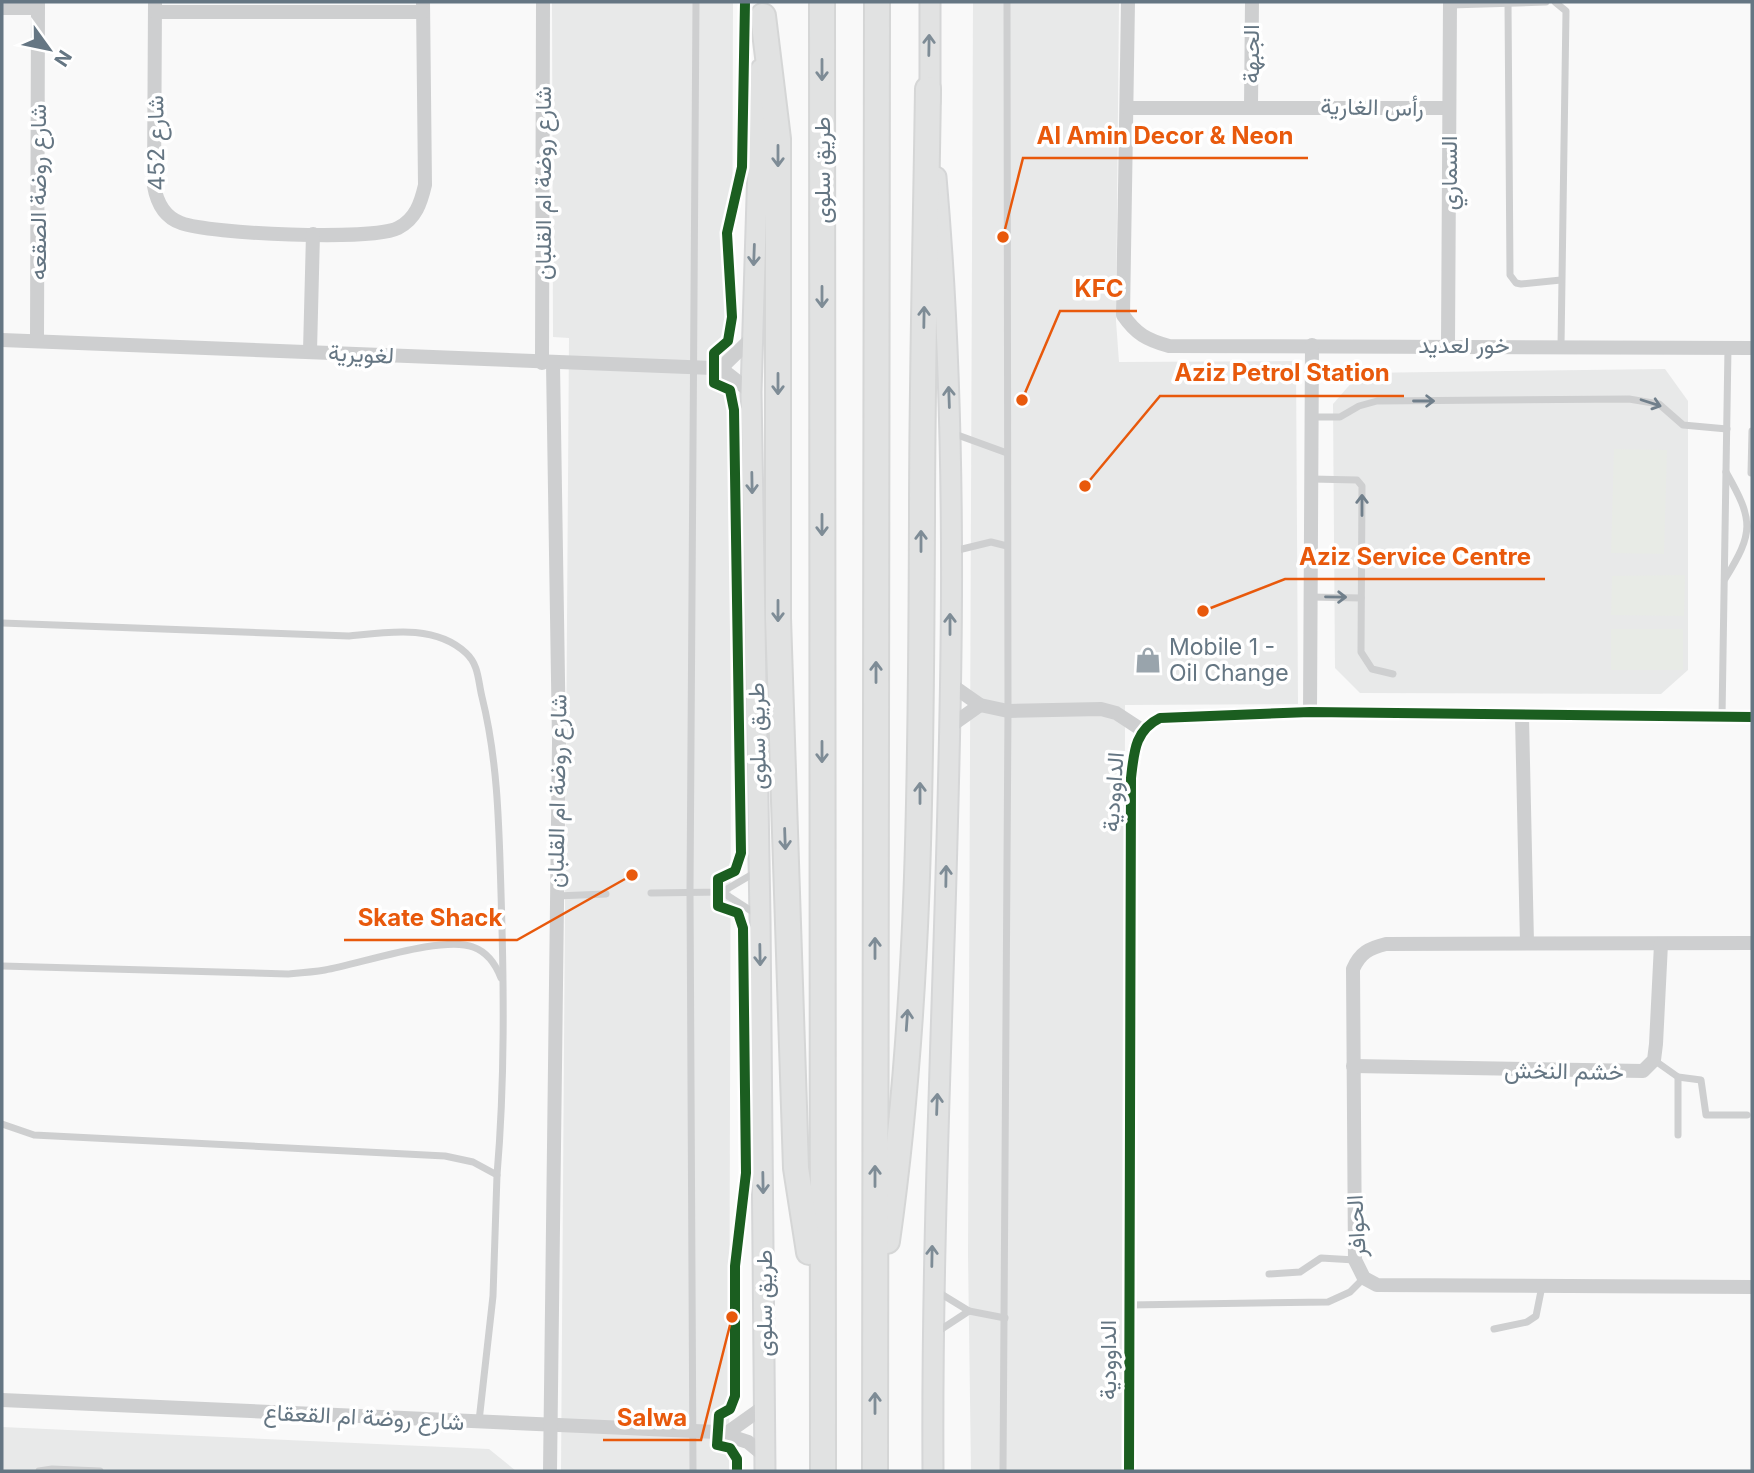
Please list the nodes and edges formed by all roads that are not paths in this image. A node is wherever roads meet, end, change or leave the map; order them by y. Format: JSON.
{"nodes":[{"id":1,"x":543,"y":2,"type":"edge"},
{"id":2,"x":695,"y":2,"type":"edge"},
{"id":3,"x":822,"y":2,"type":"edge"},
{"id":4,"x":877,"y":2,"type":"edge"},
{"id":5,"x":930,"y":2,"type":"edge"},
{"id":6,"x":1007,"y":2,"type":"edge"},
{"id":7,"x":1128,"y":2,"type":"edge"},
{"id":8,"x":1252,"y":2,"type":"edge"},
{"id":9,"x":1546,"y":2,"type":"edge"},
{"id":10,"x":1555,"y":2,"type":"edge"},
{"id":11,"x":1508,"y":3,"type":"edge"},
{"id":12,"x":1450,"y":4,"type":"edge"},
{"id":13,"x":38,"y":5,"type":"edge"},
{"id":14,"x":155,"y":7,"type":"edge"},
{"id":15,"x":423,"y":7,"type":"edge"},
{"id":16,"x":2,"y":8,"type":"edge"},
{"id":17,"x":763,"y":9,"type":"edge"},
{"id":18,"x":928,"y":89,"type":"junction"},
{"id":19,"x":1251,"y":106,"type":"junction"},
{"id":20,"x":1127,"y":108,"type":"junction"},
{"id":21,"x":1449,"y":108,"type":"junction"},
{"id":22,"x":313,"y":234,"type":"junction"},
{"id":23,"x":1561,"y":280,"type":"junction"},
{"id":24,"x":751,"y":339,"type":"junction"},
{"id":25,"x":2,"y":340,"type":"edge"},
{"id":26,"x":37,"y":341,"type":"junction"},
{"id":27,"x":1448,"y":344,"type":"junction"},
{"id":28,"x":1312,"y":345,"type":"junction"},
{"id":29,"x":1561,"y":346,"type":"junction"},
{"id":30,"x":1728,"y":347,"type":"junction"},
{"id":31,"x":1752,"y":348,"type":"edge"},
{"id":32,"x":310,"y":351,"type":"junction"},
{"id":33,"x":548,"y":363,"type":"junction"},
{"id":34,"x":692,"y":367,"type":"junction"},
{"id":35,"x":720,"y":369,"type":"junction"},
{"id":36,"x":751,"y":392,"type":"junction"},
{"id":37,"x":1311,"y":417,"type":"junction"},
{"id":38,"x":1727,"y":429,"type":"junction"},
{"id":39,"x":1752,"y":431,"type":"edge"},
{"id":40,"x":950,"y":432,"type":"junction"},
{"id":41,"x":1007,"y":453,"type":"junction"},
{"id":42,"x":1726,"y":472,"type":"junction"},
{"id":43,"x":1751,"y":474,"type":"edge"},
{"id":44,"x":1311,"y":480,"type":"junction"},
{"id":45,"x":1007,"y":547,"type":"junction"},
{"id":46,"x":950,"y":552,"type":"junction"},
{"id":47,"x":1724,"y":579,"type":"junction"},
{"id":48,"x":1311,"y":597,"type":"junction"},
{"id":49,"x":1362,"y":598,"type":"junction"},
{"id":50,"x":2,"y":623,"type":"edge"},
{"id":51,"x":1392,"y":674,"type":"dead end"},
{"id":52,"x":950,"y":684,"type":"junction"},
{"id":53,"x":980,"y":705,"type":"junction"},
{"id":54,"x":1008,"y":711,"type":"junction"},
{"id":55,"x":1310,"y":712,"type":"junction"},
{"id":56,"x":1522,"y":717,"type":"junction"},
{"id":57,"x":1722,"y":717,"type":"junction"},
{"id":58,"x":1752,"y":717,"type":"edge"},
{"id":59,"x":949,"y":727,"type":"junction"},
{"id":60,"x":1142,"y":730,"type":"junction"},
{"id":61,"x":759,"y":869,"type":"junction"},
{"id":62,"x":690,"y":891,"type":"junction"},
{"id":63,"x":722,"y":892,"type":"junction"},
{"id":64,"x":650,"y":893,"type":"dead end"},
{"id":65,"x":606,"y":894,"type":"dead end"},
{"id":66,"x":556,"y":896,"type":"junction"},
{"id":67,"x":760,"y":918,"type":"junction"},
{"id":68,"x":1527,"y":943,"type":"junction"},
{"id":69,"x":1752,"y":943,"type":"edge"},
{"id":70,"x":1661,"y":944,"type":"junction"},
{"id":71,"x":2,"y":965,"type":"edge"},
{"id":72,"x":504,"y":985,"type":"junction"},
{"id":73,"x":1654,"y":1060,"type":"junction"},
{"id":74,"x":1353,"y":1066,"type":"junction"},
{"id":75,"x":1678,"y":1077,"type":"junction"},
{"id":76,"x":1747,"y":1115,"type":"dead end"},
{"id":77,"x":2,"y":1124,"type":"edge"},
{"id":78,"x":1678,"y":1135,"type":"dead end"},
{"id":79,"x":497,"y":1175,"type":"junction"},
{"id":80,"x":1354,"y":1260,"type":"junction"},
{"id":81,"x":1269,"y":1274,"type":"dead end"},
{"id":82,"x":1364,"y":1278,"type":"junction"},
{"id":83,"x":1542,"y":1286,"type":"junction"},
{"id":84,"x":1752,"y":1287,"type":"edge"},
{"id":85,"x":932,"y":1288,"type":"junction"},
{"id":86,"x":1129,"y":1305,"type":"junction"},
{"id":87,"x":969,"y":1311,"type":"junction"},
{"id":88,"x":1005,"y":1318,"type":"junction"},
{"id":89,"x":821,"y":1325,"type":"junction"},
{"id":90,"x":1494,"y":1329,"type":"dead end"},
{"id":91,"x":875,"y":1332,"type":"junction"},
{"id":92,"x":932,"y":1335,"type":"junction"},
{"id":93,"x":2,"y":1400,"type":"edge"},
{"id":94,"x":765,"y":1405,"type":"junction"},
{"id":95,"x":479,"y":1422,"type":"junction"},
{"id":96,"x":551,"y":1427,"type":"junction"},
{"id":97,"x":692,"y":1430,"type":"junction"},
{"id":98,"x":727,"y":1433,"type":"junction"},
{"id":99,"x":765,"y":1463,"type":"edge"},
{"id":100,"x":39,"y":1471,"type":"edge"},
{"id":101,"x":100,"y":1471,"type":"edge"},
{"id":102,"x":550,"y":1471,"type":"edge"},
{"id":103,"x":693,"y":1471,"type":"edge"},
{"id":104,"x":823,"y":1471,"type":"edge"},
{"id":105,"x":875,"y":1471,"type":"edge"},
{"id":106,"x":933,"y":1471,"type":"edge"},
{"id":107,"x":1003,"y":1471,"type":"edge"},
{"id":108,"x":1129,"y":1471,"type":"edge"}],
"edges":[{"from":1,"to":33,"type":"street","name":"شارع روضة ام القلبان"},
{"from":2,"to":34,"type":"lane"},
{"from":3,"to":89,"type":"highway","name":"طريق سلوى","one_way":true},
{"from":91,"to":4,"type":"highway","one_way":true},
{"from":18,"to":5,"type":"main road","one_way":true},
{"from":6,"to":41,"type":"lane"},
{"from":7,"to":20,"type":"street","name":"خور لعديد"},
{"from":8,"to":19,"type":"street","name":"الجبهة"},
{"from":9,"to":11,"type":"lane"},
{"from":10,"to":23,"type":"lane"},
{"from":11,"to":12,"type":"lane"},
{"from":11,"to":23,"type":"lane"},
{"from":12,"to":21,"type":"street","name":"السماري"},
{"from":13,"to":16,"type":"street"},
{"from":13,"to":26,"type":"street","name":"شارع روضة الصقعه"},
{"from":14,"to":15,"type":"street"},
{"from":14,"to":22,"type":"street","name":"شارع 452"},
{"from":15,"to":22,"type":"street","name":"شارع 452"},
{"from":17,"to":24,"type":"main road","name":"طريق سلوى","one_way":true},
{"from":17,"to":89,"type":"highway","one_way":true},
{"from":40,"to":18,"type":"main road","one_way":true},
{"from":91,"to":18,"type":"highway","one_way":true},
{"from":19,"to":20,"type":"street","name":"رأس الغارية"},
{"from":19,"to":21,"type":"street","name":"رأس الغارية"},
{"from":20,"to":28,"type":"street","name":"خور لعديد"},
{"from":21,"to":27,"type":"street","name":"السماري"},
{"from":22,"to":32,"type":"street"},
{"from":23,"to":29,"type":"lane"},
{"from":24,"to":35,"type":"street"},
{"from":24,"to":36,"type":"main road","name":"طريق سلوى"},
{"from":25,"to":26,"type":"street","name":"لغويرية"},
{"from":26,"to":32,"type":"street","name":"لغويرية"},
{"from":27,"to":28,"type":"street","name":"خور لعديد"},
{"from":27,"to":29,"type":"street","name":"خور لعديد"},
{"from":28,"to":37,"type":"street"},
{"from":29,"to":30,"type":"street","name":"خور لعديد"},
{"from":30,"to":31,"type":"street","name":"خور لعديد"},
{"from":30,"to":38,"type":"lane"},
{"from":32,"to":33,"type":"street","name":"لغويرية"},
{"from":33,"to":34,"type":"street","name":"لغويرية"},
{"from":33,"to":66,"type":"street","name":"شارع روضة ام القلبان"},
{"from":34,"to":35,"type":"street","name":"لغويرية"},
{"from":34,"to":62,"type":"lane"},
{"from":35,"to":36,"type":"street"},
{"from":36,"to":61,"type":"main road","name":"طريق سلوى","one_way":true},
{"from":37,"to":38,"type":"lane","one_way":true},
{"from":37,"to":44,"type":"street"},
{"from":38,"to":42,"type":"lane"},
{"from":39,"to":43,"type":"lane"},
{"from":40,"to":41,"type":"lane"},
{"from":40,"to":46,"type":"main road"},
{"from":41,"to":45,"type":"lane"},
{"from":42,"to":47,"type":"lane"},
{"from":42,"to":47,"type":"lane"},
{"from":44,"to":48,"type":"street"},
{"from":49,"to":44,"type":"lane","one_way":true},
{"from":45,"to":46,"type":"lane"},
{"from":45,"to":54,"type":"lane"},
{"from":52,"to":46,"type":"main road","one_way":true},
{"from":47,"to":57,"type":"lane"},
{"from":48,"to":49,"type":"lane","one_way":true},
{"from":48,"to":55,"type":"street"},
{"from":49,"to":51,"type":"lane"},
{"from":50,"to":72,"type":"lane"},
{"from":52,"to":53,"type":"street"},
{"from":52,"to":59,"type":"main road"},
{"from":53,"to":54,"type":"street"},
{"from":53,"to":59,"type":"street"},
{"from":54,"to":60,"type":"street"},
{"from":54,"to":88,"type":"lane"},
{"from":55,"to":56,"type":"street","name":"الداوودية"},
{"from":55,"to":60,"type":"street","name":"الداوودية"},
{"from":56,"to":57,"type":"street","name":"الداوودية"},
{"from":56,"to":68,"type":"street"},
{"from":57,"to":58,"type":"street","name":"الداوودية"},
{"from":85,"to":59,"type":"main road","one_way":true},
{"from":60,"to":86,"type":"street","name":"الداوودية"},
{"from":61,"to":63,"type":"lane"},
{"from":61,"to":67,"type":"main road","name":"طريق سلوى"},
{"from":62,"to":63,"type":"lane"},
{"from":62,"to":64,"type":"lane"},
{"from":62,"to":97,"type":"lane"},
{"from":63,"to":67,"type":"lane"},
{"from":65,"to":66,"type":"lane"},
{"from":66,"to":96,"type":"street","name":"شارع روضة ام القلبان"},
{"from":67,"to":94,"type":"main road","name":"طريق سلوى","one_way":true},
{"from":68,"to":70,"type":"street","name":"الحوافر"},
{"from":68,"to":74,"type":"street","name":"الحوافر"},
{"from":69,"to":70,"type":"street","name":"الحوافر"},
{"from":70,"to":73,"type":"street","name":"خشم النخش"},
{"from":71,"to":72,"type":"lane"},
{"from":72,"to":79,"type":"lane"},
{"from":73,"to":74,"type":"street","name":"خشم النخش"},
{"from":73,"to":75,"type":"lane"},
{"from":74,"to":80,"type":"street","name":"الحوافر"},
{"from":75,"to":76,"type":"lane"},
{"from":75,"to":78,"type":"lane"},
{"from":77,"to":79,"type":"lane"},
{"from":79,"to":95,"type":"lane"},
{"from":80,"to":81,"type":"lane"},
{"from":80,"to":82,"type":"street","name":"الحوافر"},
{"from":82,"to":83,"type":"street","name":"الحوافر"},
{"from":82,"to":86,"type":"lane"},
{"from":83,"to":84,"type":"street","name":"الحوافر"},
{"from":83,"to":90,"type":"lane"},
{"from":85,"to":87,"type":"lane"},
{"from":85,"to":92,"type":"main road"},
{"from":86,"to":108,"type":"street","name":"الداوودية"},
{"from":87,"to":88,"type":"lane"},
{"from":87,"to":92,"type":"lane"},
{"from":88,"to":107,"type":"lane"},
{"from":89,"to":104,"type":"highway","name":"طريق سلوى"},
{"from":105,"to":91,"type":"highway","one_way":true},
{"from":92,"to":106,"type":"main road"},
{"from":93,"to":95,"type":"street","name":"شارع روضة ام القعقاع"},
{"from":94,"to":98,"type":"street"},
{"from":94,"to":99,"type":"main road","name":"طريق سلوى"},
{"from":95,"to":96,"type":"street","name":"شارع روضة ام القعقاع"},
{"from":96,"to":97,"type":"street","name":"شارع روضة ام القعقاع"},
{"from":96,"to":102,"type":"street","name":"شارع روضة ام القلبان"},
{"from":97,"to":98,"type":"street","name":"شارع روضة ام القعقاع"},
{"from":97,"to":103,"type":"lane"},
{"from":98,"to":99,"type":"street","name":"شارع روضة ام القعقاع"},
{"from":100,"to":101,"type":"lane"}]}
